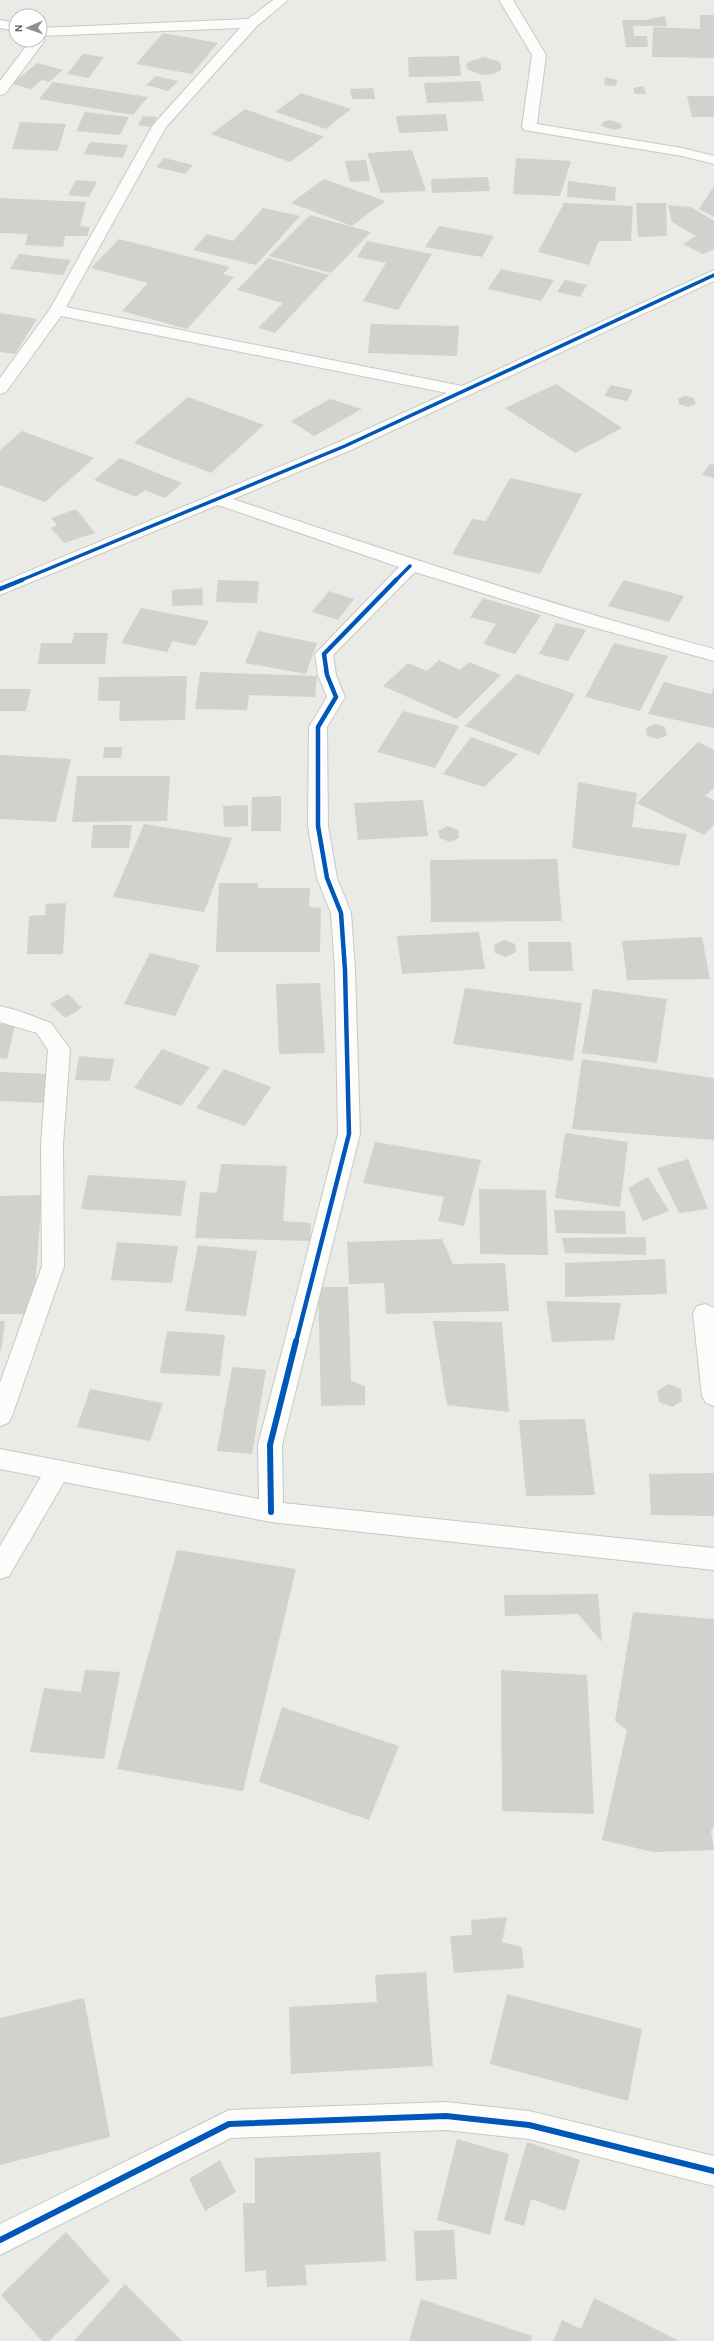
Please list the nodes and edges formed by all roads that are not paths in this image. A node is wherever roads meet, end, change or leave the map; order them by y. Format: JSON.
{"nodes":[{"id":1,"x":281,"y":0,"type":"edge"},
{"id":2,"x":506,"y":0,"type":"edge"},
{"id":3,"x":252,"y":22,"type":"junction"},
{"id":4,"x":48,"y":35,"type":"edge"},
{"id":5,"x":31,"y":48,"type":"edge"},
{"id":6,"x":0,"y":91,"type":"edge"},
{"id":7,"x":714,"y":160,"type":"edge"},
{"id":8,"x":714,"y":275,"type":"edge"},
{"id":9,"x":57,"y":310,"type":"junction"},
{"id":10,"x":0,"y":363,"type":"edge"},
{"id":11,"x":17,"y":368,"type":"junction"},
{"id":12,"x":0,"y":390,"type":"edge"},
{"id":13,"x":464,"y":391,"type":"junction"},
{"id":14,"x":218,"y":500,"type":"junction"},
{"id":15,"x":410,"y":566,"type":"junction"},
{"id":16,"x":0,"y":589,"type":"edge"},
{"id":17,"x":714,"y":655,"type":"edge"},
{"id":18,"x":0,"y":1014,"type":"edge"},
{"id":19,"x":705,"y":1313,"type":"dead end"},
{"id":20,"x":714,"y":1396,"type":"edge"},
{"id":21,"x":0,"y":1416,"type":"edge"},
{"id":22,"x":0,"y":1459,"type":"edge"},
{"id":23,"x":59,"y":1469,"type":"junction"},
{"id":24,"x":271,"y":1512,"type":"junction"},
{"id":25,"x":712,"y":1553,"type":"edge"},
{"id":26,"x":0,"y":1568,"type":"edge"},
{"id":27,"x":714,"y":2170,"type":"edge"},
{"id":28,"x":0,"y":2240,"type":"edge"}],
"edges":[{"from":1,"to":3,"type":"street"},
{"from":2,"to":7,"type":"street"},
{"from":3,"to":4,"type":"street"},
{"from":3,"to":9,"type":"street"},
{"from":5,"to":6,"type":"street"},
{"from":8,"to":13,"type":"street"},
{"from":9,"to":11,"type":"street"},
{"from":9,"to":13,"type":"street"},
{"from":10,"to":11,"type":"street"},
{"from":11,"to":12,"type":"street"},
{"from":13,"to":14,"type":"street"},
{"from":14,"to":15,"type":"street"},
{"from":14,"to":16,"type":"street"},
{"from":15,"to":17,"type":"street"},
{"from":15,"to":24,"type":"street"},
{"from":18,"to":21,"type":"street"},
{"from":19,"to":20,"type":"street"},
{"from":22,"to":23,"type":"street"},
{"from":23,"to":24,"type":"street"},
{"from":23,"to":26,"type":"street"},
{"from":24,"to":25,"type":"street"},
{"from":27,"to":28,"type":"street"}]}
